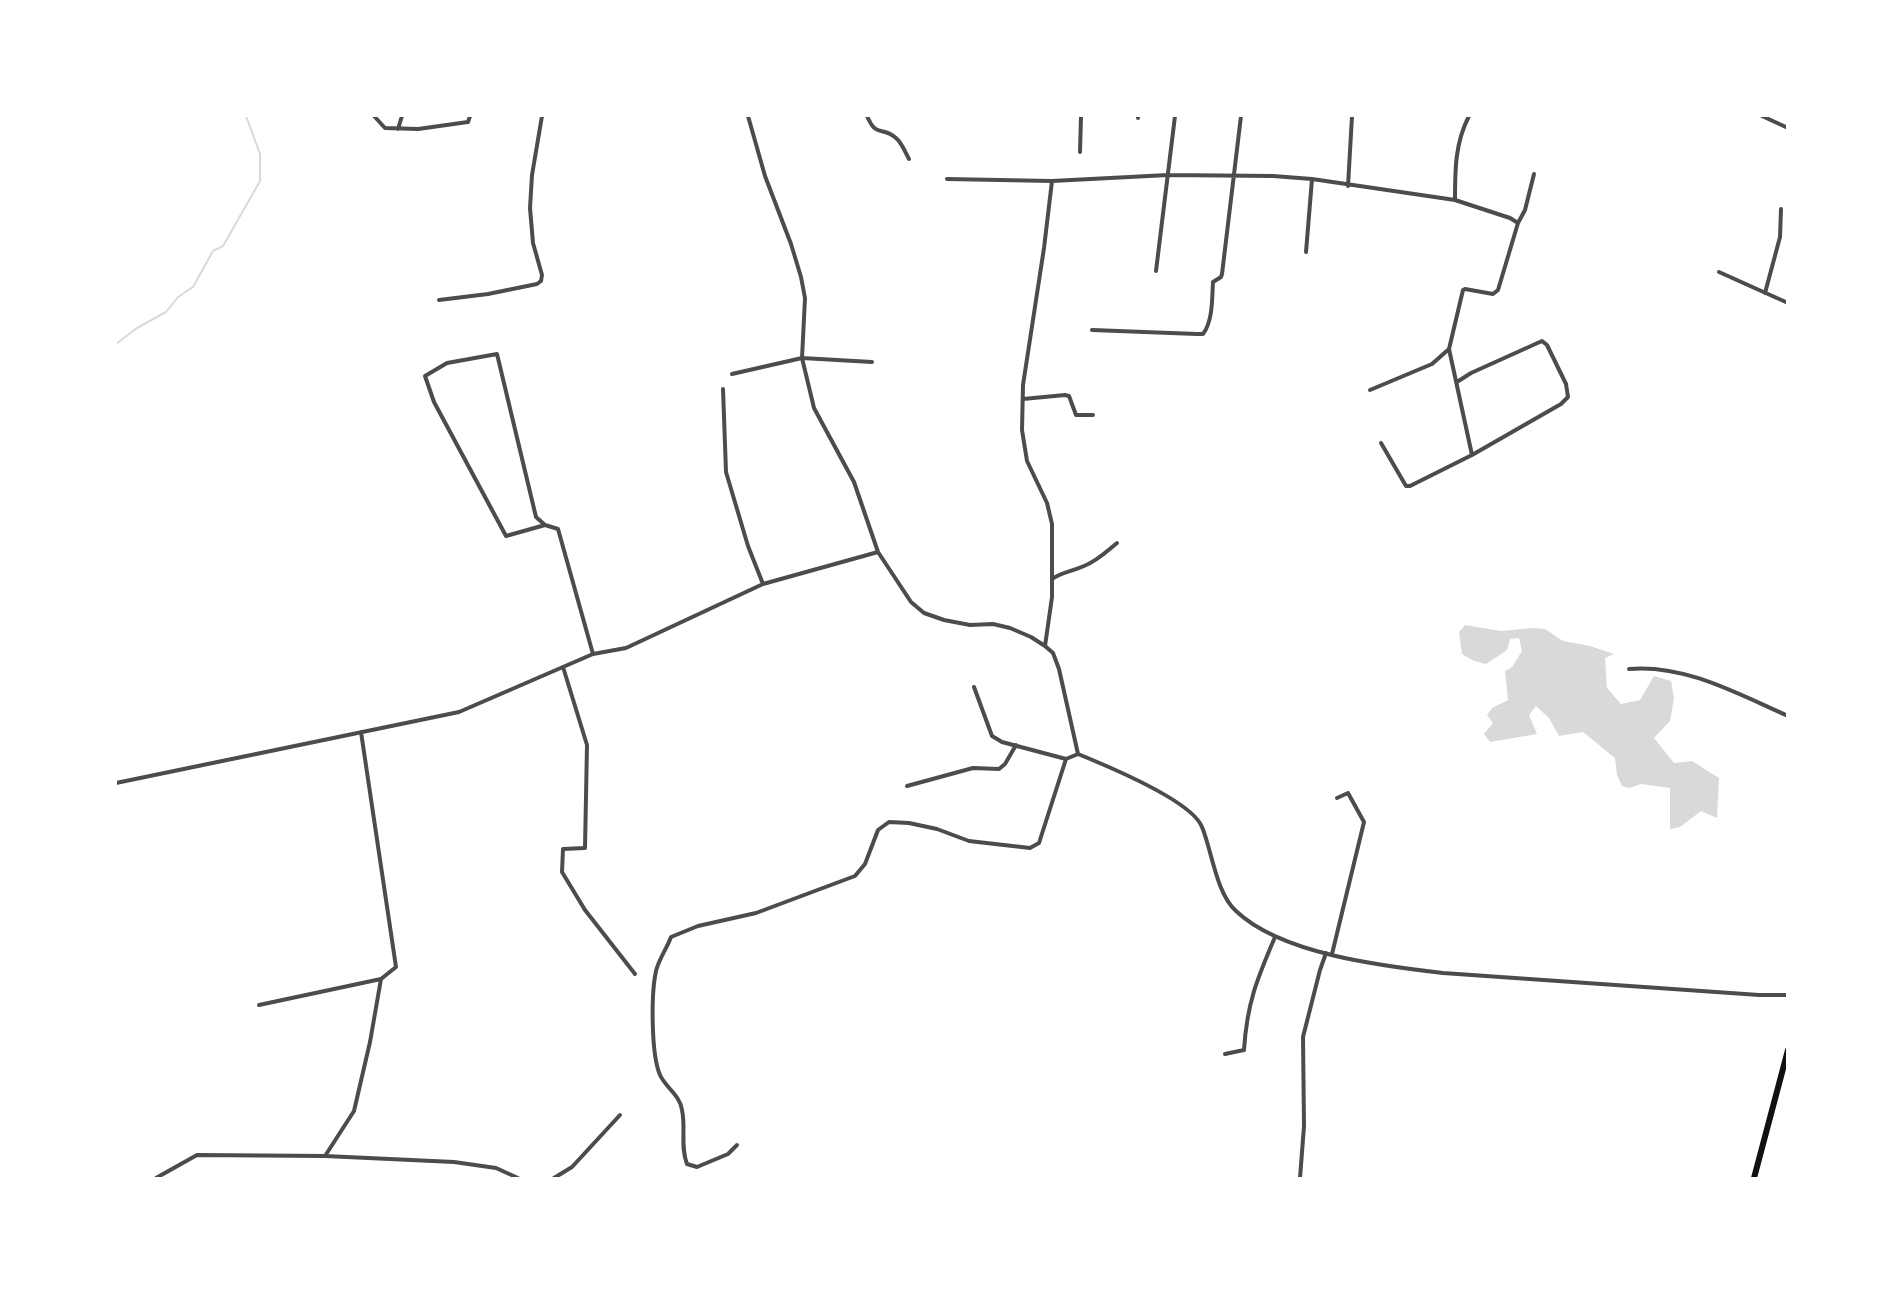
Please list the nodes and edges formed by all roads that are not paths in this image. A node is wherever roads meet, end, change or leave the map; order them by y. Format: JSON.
{"nodes":[{"id":1,"x":374,"y":116,"type":"edge"},
{"id":2,"x":402,"y":116,"type":"edge"},
{"id":3,"x":470,"y":116,"type":"edge"},
{"id":4,"x":542,"y":116,"type":"edge"},
{"id":5,"x":748,"y":116,"type":"edge"},
{"id":6,"x":867,"y":116,"type":"edge"},
{"id":7,"x":1081,"y":116,"type":"edge"},
{"id":8,"x":1175,"y":116,"type":"edge"},
{"id":9,"x":1241,"y":116,"type":"edge"},
{"id":10,"x":1353,"y":116,"type":"edge"},
{"id":11,"x":1469,"y":116,"type":"edge"},
{"id":12,"x":1762,"y":116,"type":"edge"},
{"id":13,"x":1788,"y":128,"type":"edge"},
{"id":14,"x":398,"y":129,"type":"junction"},
{"id":15,"x":1080,"y":152,"type":"dead end"},
{"id":16,"x":909,"y":159,"type":"dead end"},
{"id":17,"x":1534,"y":174,"type":"dead end"},
{"id":18,"x":1168,"y":175,"type":"junction"},
{"id":19,"x":1232,"y":175,"type":"junction"},
{"id":20,"x":947,"y":179,"type":"dead end"},
{"id":21,"x":1312,"y":179,"type":"junction"},
{"id":22,"x":1052,"y":181,"type":"junction"},
{"id":23,"x":1348,"y":186,"type":"junction"},
{"id":24,"x":1455,"y":200,"type":"junction"},
{"id":25,"x":1781,"y":209,"type":"dead end"},
{"id":26,"x":1518,"y":223,"type":"junction"},
{"id":27,"x":1306,"y":252,"type":"dead end"},
{"id":28,"x":1156,"y":271,"type":"dead end"},
{"id":29,"x":1719,"y":272,"type":"dead end"},
{"id":30,"x":1765,"y":293,"type":"junction"},
{"id":31,"x":439,"y":300,"type":"dead end"},
{"id":32,"x":1788,"y":303,"type":"edge"},
{"id":33,"x":1092,"y":330,"type":"dead end"},
{"id":34,"x":1449,"y":349,"type":"junction"},
{"id":35,"x":802,"y":358,"type":"junction"},
{"id":36,"x":872,"y":362,"type":"dead end"},
{"id":37,"x":732,"y":374,"type":"dead end"},
{"id":38,"x":1457,"y":382,"type":"junction"},
{"id":39,"x":723,"y":389,"type":"dead end"},
{"id":40,"x":1370,"y":390,"type":"dead end"},
{"id":41,"x":1023,"y":399,"type":"junction"},
{"id":42,"x":1093,"y":415,"type":"dead end"},
{"id":43,"x":1382,"y":443,"type":"dead end"},
{"id":44,"x":1472,"y":455,"type":"junction"},
{"id":45,"x":545,"y":525,"type":"junction"},
{"id":46,"x":1117,"y":543,"type":"dead end"},
{"id":47,"x":878,"y":552,"type":"junction"},
{"id":48,"x":1051,"y":579,"type":"junction"},
{"id":49,"x":763,"y":584,"type":"junction"},
{"id":50,"x":1045,"y":645,"type":"junction"},
{"id":51,"x":593,"y":654,"type":"junction"},
{"id":52,"x":563,"y":667,"type":"junction"},
{"id":53,"x":1629,"y":669,"type":"dead end"},
{"id":54,"x":974,"y":687,"type":"dead end"},
{"id":55,"x":1788,"y":716,"type":"edge"},
{"id":56,"x":361,"y":732,"type":"junction"},
{"id":57,"x":1016,"y":745,"type":"junction"},
{"id":58,"x":1078,"y":754,"type":"junction"},
{"id":59,"x":1066,"y":759,"type":"junction"},
{"id":60,"x":116,"y":783,"type":"edge"},
{"id":61,"x":907,"y":786,"type":"dead end"},
{"id":62,"x":1337,"y":798,"type":"dead end"},
{"id":63,"x":1275,"y":937,"type":"junction"},
{"id":64,"x":1329,"y":954,"type":"junction"},
{"id":65,"x":634,"y":974,"type":"dead end"},
{"id":66,"x":381,"y":979,"type":"junction"},
{"id":67,"x":1788,"y":995,"type":"edge"},
{"id":68,"x":259,"y":1005,"type":"dead end"},
{"id":69,"x":1788,"y":1050,"type":"edge"},
{"id":70,"x":1225,"y":1054,"type":"dead end"},
{"id":71,"x":620,"y":1115,"type":"dead end"},
{"id":72,"x":737,"y":1145,"type":"dead end"},
{"id":73,"x":325,"y":1156,"type":"junction"},
{"id":74,"x":156,"y":1179,"type":"edge"},
{"id":75,"x":518,"y":1179,"type":"edge"},
{"id":76,"x":554,"y":1179,"type":"edge"},
{"id":77,"x":1300,"y":1179,"type":"edge"},
{"id":78,"x":1754,"y":1179,"type":"edge"}],
"edges":[{"from":1,"to":14,"type":"street"},
{"from":2,"to":14,"type":"street"},
{"from":3,"to":14,"type":"street"},
{"from":4,"to":31,"type":"street"},
{"from":5,"to":35,"type":"street"},
{"from":6,"to":16,"type":"street"},
{"from":7,"to":15,"type":"street"},
{"from":8,"to":18,"type":"street"},
{"from":9,"to":19,"type":"street"},
{"from":10,"to":23,"type":"street"},
{"from":11,"to":24,"type":"street"},
{"from":12,"to":13,"type":"street"},
{"from":17,"to":26,"type":"street"},
{"from":18,"to":19,"type":"street"},
{"from":18,"to":22,"type":"street"},
{"from":18,"to":28,"type":"street"},
{"from":19,"to":21,"type":"street"},
{"from":19,"to":33,"type":"street"},
{"from":20,"to":22,"type":"street"},
{"from":21,"to":23,"type":"street"},
{"from":21,"to":27,"type":"street"},
{"from":22,"to":41,"type":"street"},
{"from":23,"to":24,"type":"street"},
{"from":24,"to":26,"type":"street"},
{"from":25,"to":30,"type":"street"},
{"from":26,"to":34,"type":"street"},
{"from":29,"to":30,"type":"street"},
{"from":30,"to":32,"type":"street"},
{"from":34,"to":38,"type":"street"},
{"from":34,"to":40,"type":"street"},
{"from":35,"to":36,"type":"street"},
{"from":35,"to":37,"type":"street"},
{"from":35,"to":47,"type":"street"},
{"from":38,"to":44,"type":"street"},
{"from":38,"to":44,"type":"street"},
{"from":39,"to":49,"type":"street"},
{"from":41,"to":42,"type":"street"},
{"from":41,"to":48,"type":"street"},
{"from":43,"to":44,"type":"street"},
{"from":45,"to":45,"type":"street"},
{"from":45,"to":51,"type":"street"},
{"from":46,"to":48,"type":"street"},
{"from":47,"to":49,"type":"street"},
{"from":47,"to":50,"type":"street"},
{"from":48,"to":50,"type":"street"},
{"from":49,"to":51,"type":"street"},
{"from":50,"to":58,"type":"street"},
{"from":51,"to":52,"type":"street"},
{"from":52,"to":56,"type":"street"},
{"from":52,"to":65,"type":"street"},
{"from":53,"to":55,"type":"street"},
{"from":54,"to":57,"type":"street"},
{"from":56,"to":60,"type":"street"},
{"from":56,"to":66,"type":"street"},
{"from":57,"to":59,"type":"street"},
{"from":57,"to":61,"type":"street"},
{"from":58,"to":59,"type":"street"},
{"from":58,"to":63,"type":"street"},
{"from":59,"to":72,"type":"street"},
{"from":62,"to":64,"type":"street"},
{"from":63,"to":64,"type":"street"},
{"from":63,"to":70,"type":"street"},
{"from":64,"to":67,"type":"street"},
{"from":64,"to":77,"type":"street"},
{"from":66,"to":68,"type":"street"},
{"from":66,"to":73,"type":"street"},
{"from":69,"to":78,"type":"main road"},
{"from":71,"to":76,"type":"street"},
{"from":73,"to":74,"type":"street"},
{"from":73,"to":75,"type":"street"}]}
